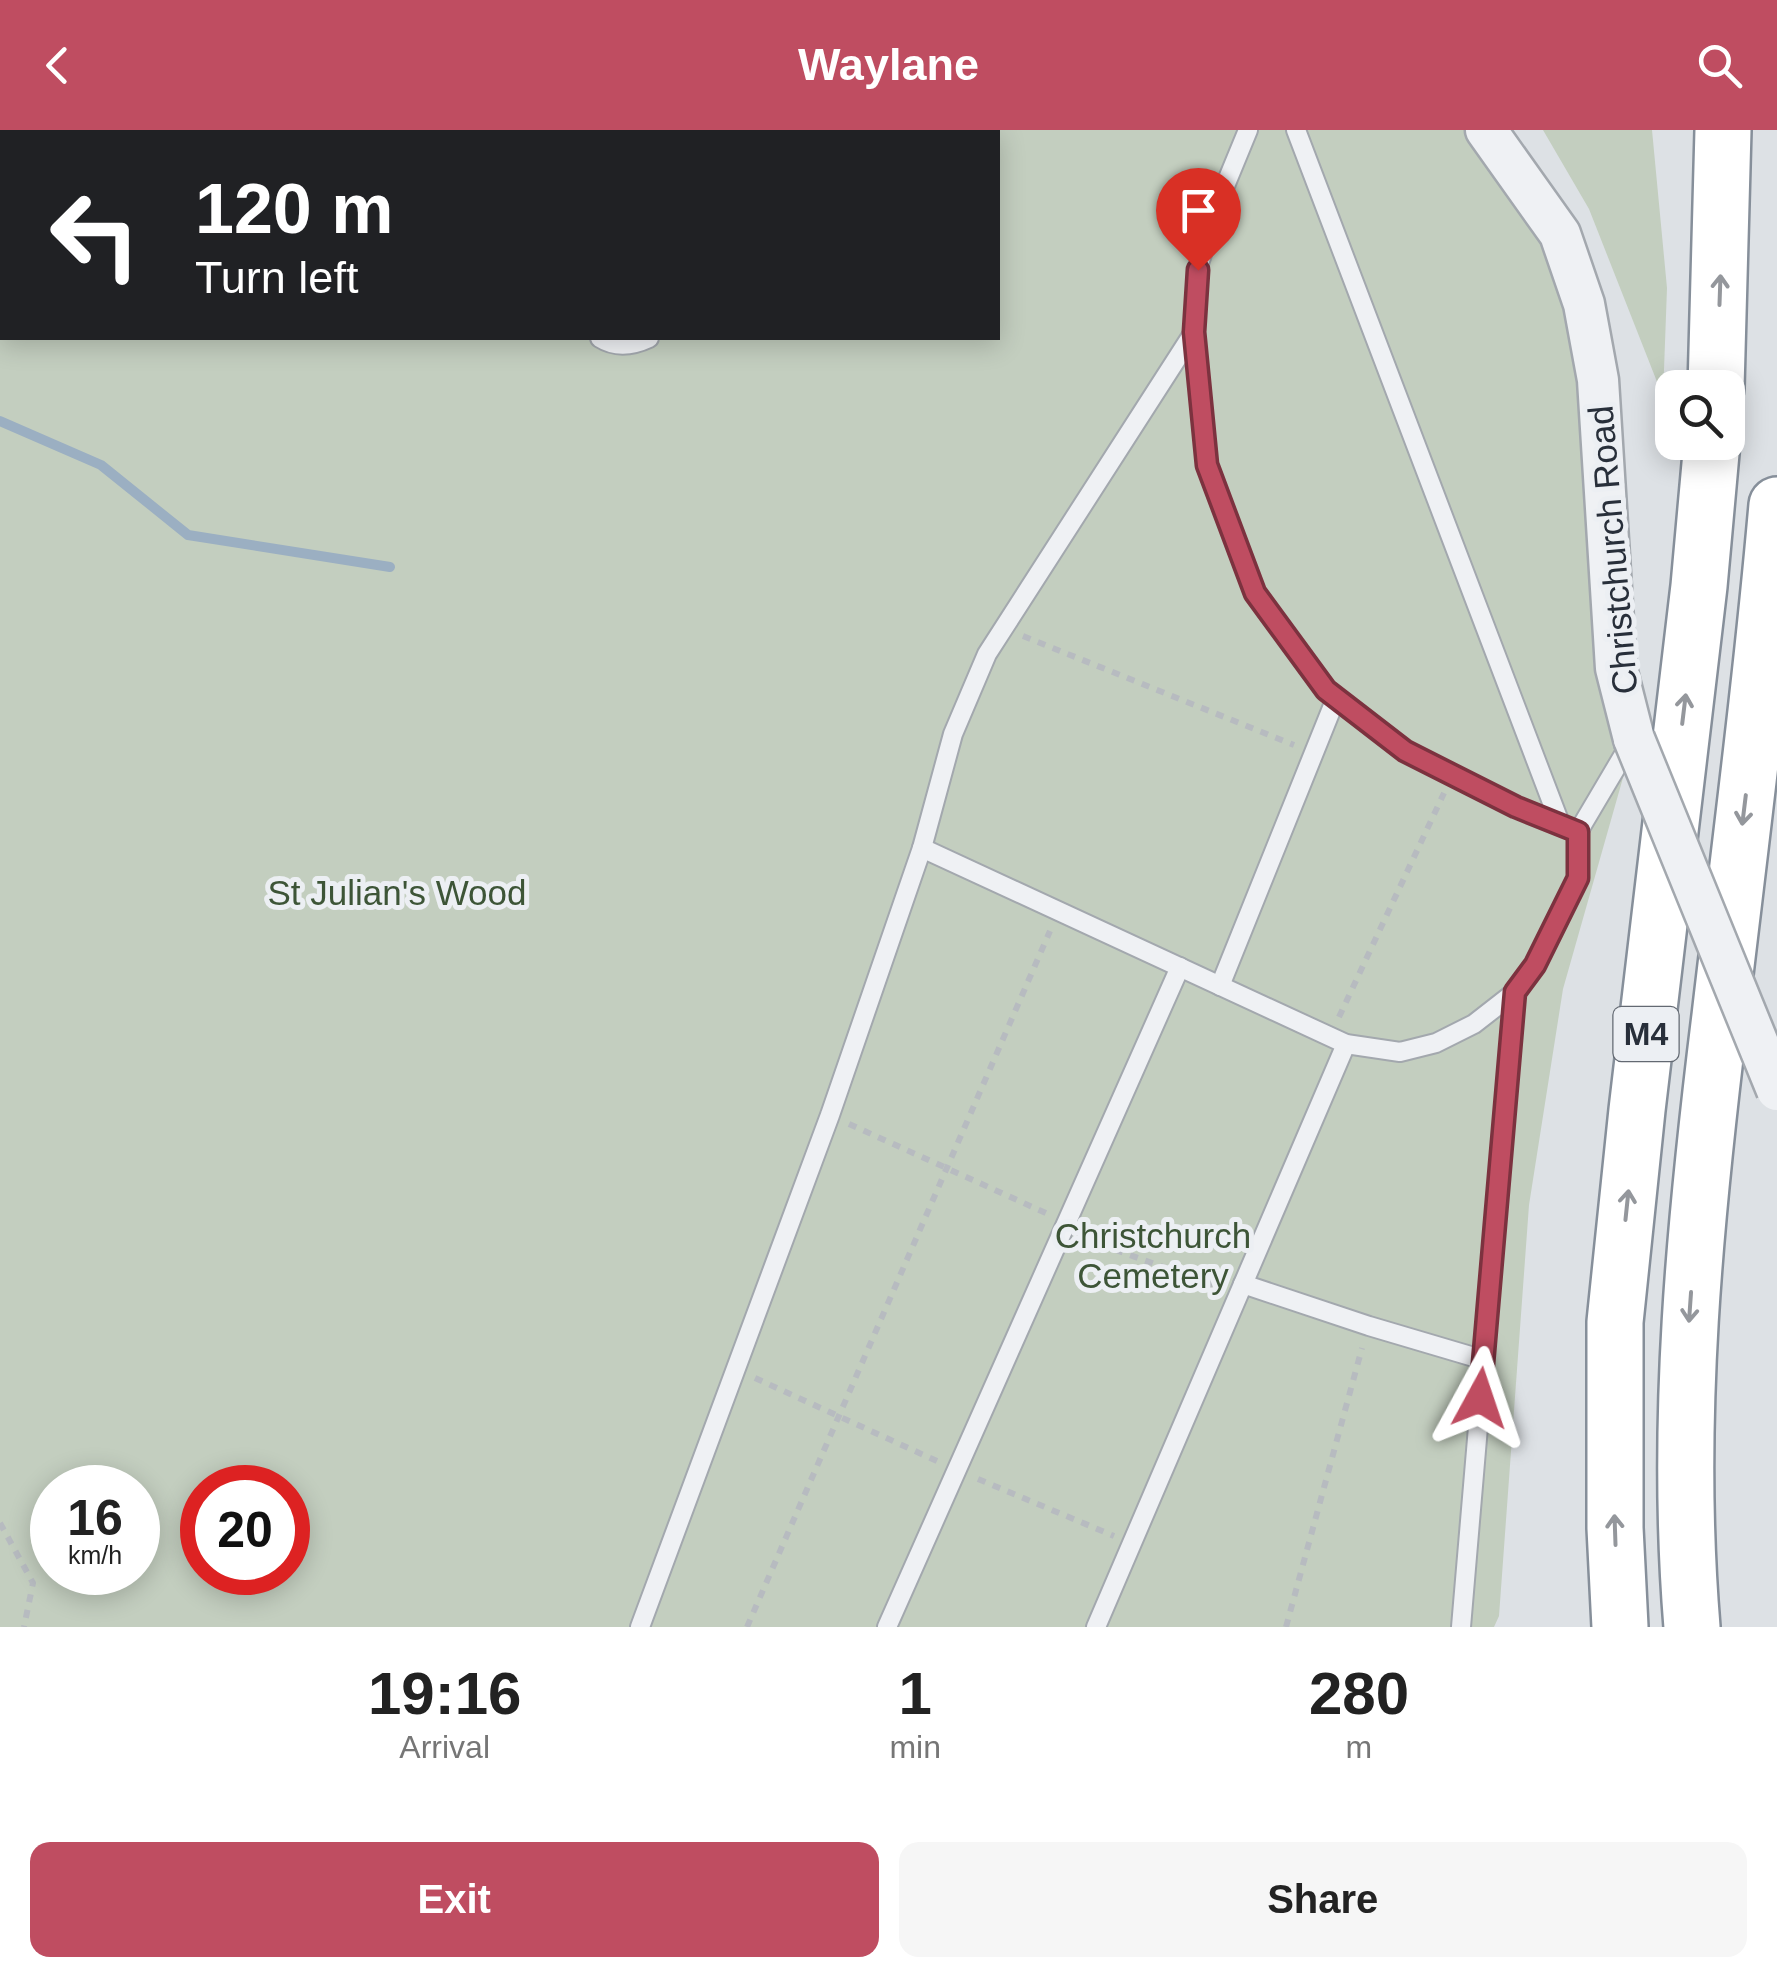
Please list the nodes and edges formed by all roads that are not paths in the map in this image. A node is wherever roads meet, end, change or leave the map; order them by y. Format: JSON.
{"nodes":[{"id":1,"x":1248,"y":130,"type":"edge"},
{"id":2,"x":1296,"y":130,"type":"edge"},
{"id":3,"x":1486,"y":130,"type":"edge"},
{"id":4,"x":1723,"y":130,"type":"edge"},
{"id":5,"x":1194,"y":332,"type":"junction"},
{"id":6,"x":605,"y":340,"type":"edge"},
{"id":7,"x":644,"y":340,"type":"edge"},
{"id":8,"x":1717,"y":370,"type":"edge"},
{"id":9,"x":1710,"y":460,"type":"edge"},
{"id":10,"x":1777,"y":505,"type":"edge"},
{"id":11,"x":1336,"y":698,"type":"junction"},
{"id":12,"x":1634,"y":739,"type":"junction"},
{"id":13,"x":1569,"y":829,"type":"junction"},
{"id":14,"x":922,"y":848,"type":"junction"},
{"id":15,"x":1180,"y":967,"type":"junction"},
{"id":16,"x":1220,"y":986,"type":"junction"},
{"id":17,"x":1515,"y":992,"type":"junction"},
{"id":18,"x":1338,"y":1040,"type":"junction"},
{"id":19,"x":1777,"y":1090,"type":"edge"},
{"id":20,"x":1241,"y":1289,"type":"junction"},
{"id":21,"x":1484,"y":1360,"type":"junction"},
{"id":22,"x":640,"y":1627,"type":"edge"},
{"id":23,"x":886,"y":1627,"type":"edge"},
{"id":24,"x":1096,"y":1627,"type":"edge"},
{"id":25,"x":1461,"y":1627,"type":"edge"},
{"id":26,"x":1620,"y":1627,"type":"edge"},
{"id":27,"x":1692,"y":1627,"type":"edge"}],
"edges":[{"from":1,"to":5,"type":"lane"},
{"from":2,"to":13,"type":"lane"},
{"from":3,"to":12,"type":"street","name":"Christchurch Road"},
{"from":8,"to":4,"type":"highway","one_way":true},
{"from":5,"to":11,"type":"lane"},
{"from":5,"to":14,"type":"lane"},
{"from":6,"to":7,"type":"lane"},
{"from":26,"to":9,"type":"highway","number":"M4","one_way":true},
{"from":10,"to":27,"type":"highway","number":"M4","one_way":true},
{"from":11,"to":13,"type":"lane"},
{"from":11,"to":16,"type":"lane"},
{"from":12,"to":13,"type":"lane"},
{"from":12,"to":19,"type":"street","name":"Christchurch Road","bridge":true},
{"from":13,"to":17,"type":"lane"},
{"from":14,"to":15,"type":"lane"},
{"from":14,"to":22,"type":"lane"},
{"from":15,"to":16,"type":"lane"},
{"from":15,"to":23,"type":"lane"},
{"from":16,"to":18,"type":"lane"},
{"from":17,"to":18,"type":"lane"},
{"from":17,"to":21,"type":"lane"},
{"from":18,"to":20,"type":"lane"},
{"from":20,"to":21,"type":"lane"},
{"from":20,"to":24,"type":"lane"},
{"from":21,"to":25,"type":"lane"}]}
